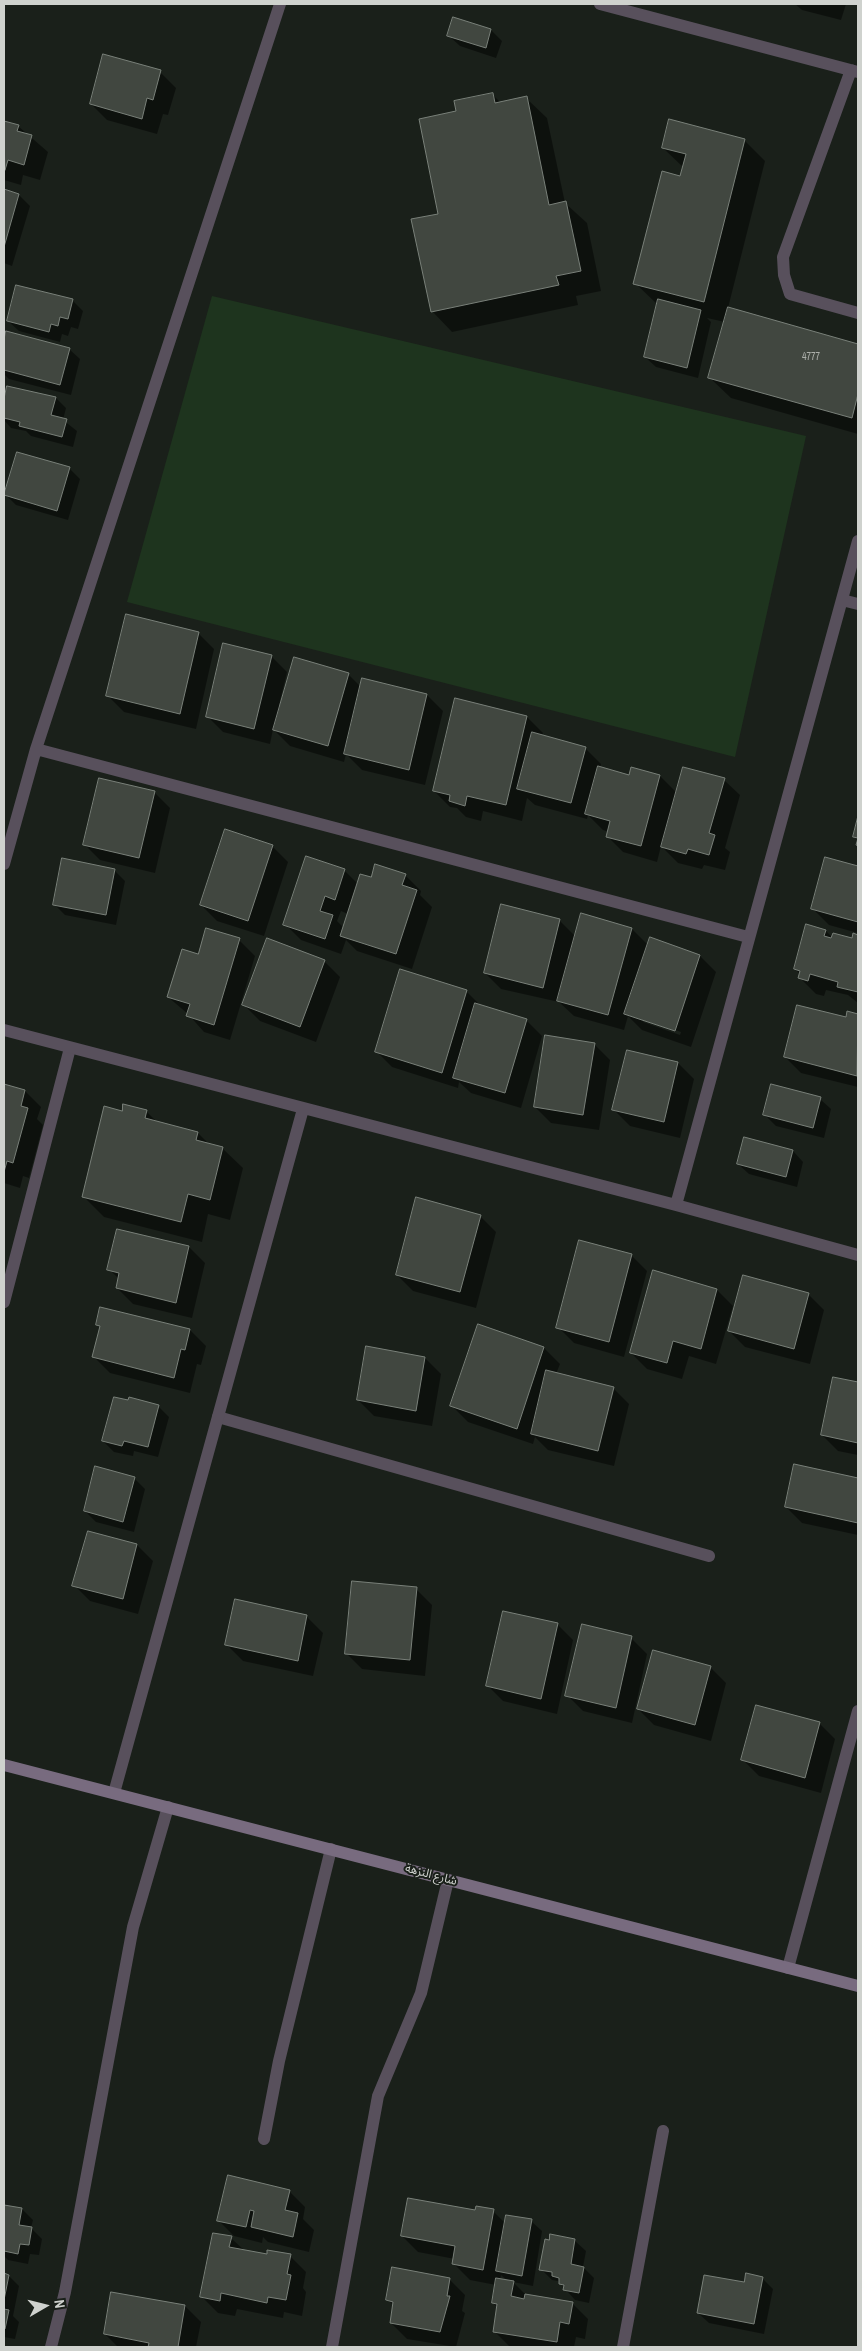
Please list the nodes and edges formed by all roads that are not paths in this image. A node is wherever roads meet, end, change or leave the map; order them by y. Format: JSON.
{"nodes":[{"id":1,"x":280,"y":4,"type":"edge"},
{"id":2,"x":600,"y":4,"type":"edge"},
{"id":3,"x":854,"y":71,"type":"edge"},
{"id":4,"x":858,"y":312,"type":"edge"},
{"id":5,"x":858,"y":541,"type":"edge"},
{"id":6,"x":842,"y":600,"type":"junction"},
{"id":7,"x":858,"y":604,"type":"edge"},
{"id":8,"x":36,"y":749,"type":"junction"},
{"id":9,"x":4,"y":864,"type":"edge"},
{"id":10,"x":748,"y":937,"type":"junction"},
{"id":11,"x":4,"y":1030,"type":"edge"},
{"id":12,"x":70,"y":1048,"type":"junction"},
{"id":13,"x":303,"y":1109,"type":"junction"},
{"id":14,"x":676,"y":1205,"type":"junction"},
{"id":15,"x":858,"y":1255,"type":"edge"},
{"id":16,"x":4,"y":1302,"type":"edge"},
{"id":17,"x":218,"y":1417,"type":"junction"},
{"id":18,"x":709,"y":1556,"type":"dead end"},
{"id":19,"x":858,"y":1711,"type":"edge"},
{"id":20,"x":4,"y":1764,"type":"edge"},
{"id":21,"x":114,"y":1793,"type":"junction"},
{"id":22,"x":168,"y":1807,"type":"junction"},
{"id":23,"x":331,"y":1849,"type":"junction"},
{"id":24,"x":448,"y":1880,"type":"junction"},
{"id":25,"x":788,"y":1968,"type":"junction"},
{"id":26,"x":858,"y":1986,"type":"edge"},
{"id":27,"x":663,"y":2131,"type":"dead end"},
{"id":28,"x":264,"y":2139,"type":"dead end"},
{"id":29,"x":52,"y":2347,"type":"edge"},
{"id":30,"x":332,"y":2347,"type":"edge"},
{"id":31,"x":623,"y":2347,"type":"edge"}],
"edges":[{"from":1,"to":8,"type":"street"},
{"from":2,"to":3,"type":"street"},
{"from":3,"to":4,"type":"street"},
{"from":5,"to":6,"type":"street"},
{"from":6,"to":7,"type":"street"},
{"from":6,"to":10,"type":"street"},
{"from":8,"to":9,"type":"street"},
{"from":8,"to":10,"type":"street"},
{"from":10,"to":14,"type":"street"},
{"from":11,"to":12,"type":"street"},
{"from":12,"to":13,"type":"street"},
{"from":12,"to":16,"type":"street"},
{"from":13,"to":14,"type":"street"},
{"from":13,"to":17,"type":"street"},
{"from":14,"to":15,"type":"street"},
{"from":17,"to":18,"type":"street"},
{"from":17,"to":21,"type":"street"},
{"from":19,"to":25,"type":"street"},
{"from":20,"to":21,"type":"main road","name":"شارع النزهة"},
{"from":21,"to":22,"type":"main road","name":"شارع النزهة"},
{"from":22,"to":23,"type":"main road","name":"شارع النزهة"},
{"from":22,"to":29,"type":"street"},
{"from":23,"to":24,"type":"main road","name":"شارع النزهة"},
{"from":23,"to":28,"type":"street"},
{"from":24,"to":25,"type":"main road","name":"شارع النزهة"},
{"from":24,"to":30,"type":"street"},
{"from":25,"to":26,"type":"main road","name":"شارع النزهة"},
{"from":27,"to":31,"type":"street"}]}
